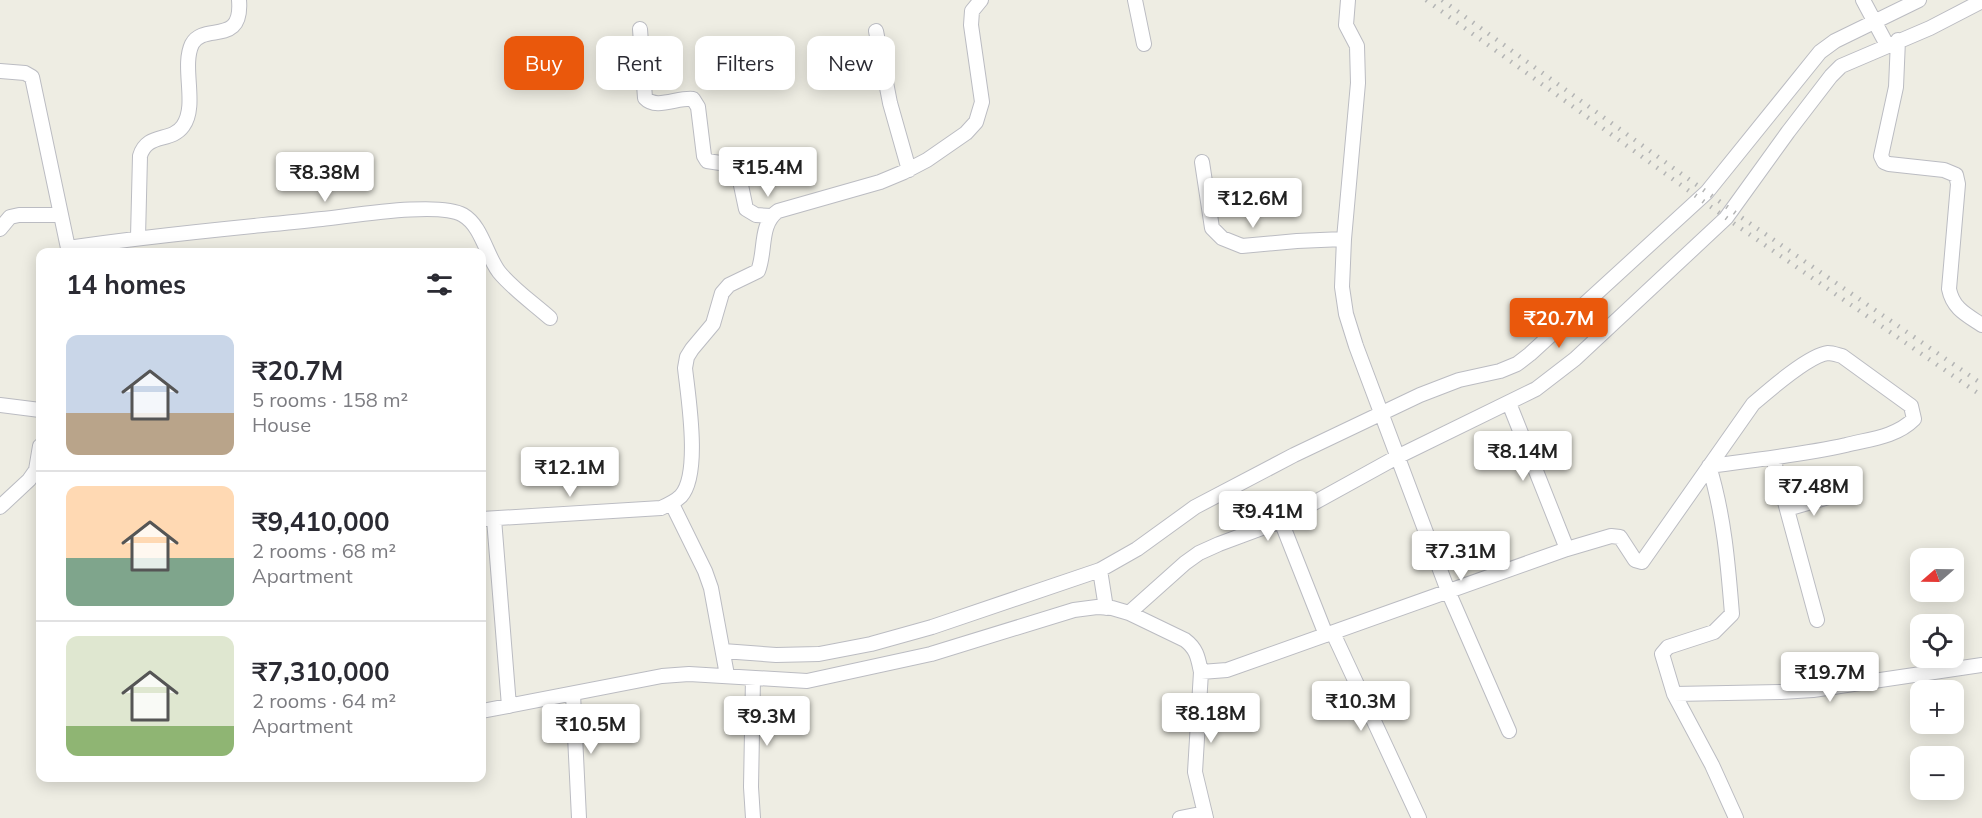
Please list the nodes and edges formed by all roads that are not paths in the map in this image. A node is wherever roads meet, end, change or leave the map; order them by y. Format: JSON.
{"nodes":[{"id":1,"x":239,"y":0,"type":"edge"},
{"id":2,"x":981,"y":0,"type":"edge"},
{"id":3,"x":1135,"y":0,"type":"edge"},
{"id":4,"x":1348,"y":0,"type":"edge"},
{"id":5,"x":1863,"y":0,"type":"edge"},
{"id":6,"x":1919,"y":0,"type":"edge"},
{"id":7,"x":1982,"y":1,"type":"edge"},
{"id":8,"x":640,"y":29,"type":"dead end"},
{"id":9,"x":876,"y":31,"type":"dead end"},
{"id":10,"x":1884,"y":34,"type":"junction"},
{"id":11,"x":1144,"y":44,"type":"dead end"},
{"id":12,"x":0,"y":71,"type":"edge"},
{"id":13,"x":1202,"y":162,"type":"dead end"},
{"id":14,"x":909,"y":170,"type":"junction"},
{"id":15,"x":60,"y":215,"type":"junction"},
{"id":16,"x":771,"y":216,"type":"junction"},
{"id":17,"x":0,"y":229,"type":"edge"},
{"id":18,"x":138,"y":237,"type":"junction"},
{"id":19,"x":1344,"y":239,"type":"junction"},
{"id":20,"x":68,"y":248,"type":"edge"},
{"id":21,"x":79,"y":248,"type":"edge"},
{"id":22,"x":550,"y":318,"type":"dead end"},
{"id":23,"x":1982,"y":325,"type":"edge"},
{"id":24,"x":1509,"y":403,"type":"junction"},
{"id":25,"x":0,"y":405,"type":"edge"},
{"id":26,"x":36,"y":410,"type":"edge"},
{"id":27,"x":1384,"y":420,"type":"junction"},
{"id":28,"x":1397,"y":457,"type":"junction"},
{"id":29,"x":1773,"y":458,"type":"junction"},
{"id":30,"x":1709,"y":466,"type":"junction"},
{"id":31,"x":36,"y":470,"type":"edge"},
{"id":32,"x":1832,"y":496,"type":"dead end"},
{"id":33,"x":672,"y":504,"type":"junction"},
{"id":34,"x":0,"y":507,"type":"edge"},
{"id":35,"x":1787,"y":509,"type":"junction"},
{"id":36,"x":488,"y":519,"type":"edge"},
{"id":37,"x":1281,"y":521,"type":"junction"},
{"id":38,"x":1567,"y":549,"type":"junction"},
{"id":39,"x":1100,"y":573,"type":"junction"},
{"id":40,"x":1448,"y":591,"type":"junction"},
{"id":41,"x":1106,"y":608,"type":"junction"},
{"id":42,"x":1129,"y":613,"type":"junction"},
{"id":43,"x":1817,"y":620,"type":"dead end"},
{"id":44,"x":1329,"y":634,"type":"junction"},
{"id":45,"x":723,"y":651,"type":"junction"},
{"id":46,"x":1982,"y":665,"type":"edge"},
{"id":47,"x":1201,"y":672,"type":"junction"},
{"id":48,"x":727,"y":675,"type":"junction"},
{"id":49,"x":753,"y":678,"type":"junction"},
{"id":50,"x":1674,"y":693,"type":"junction"},
{"id":51,"x":573,"y":694,"type":"junction"},
{"id":52,"x":509,"y":706,"type":"junction"},
{"id":53,"x":486,"y":710,"type":"edge"},
{"id":54,"x":1509,"y":731,"type":"dead end"},
{"id":55,"x":1205,"y":815,"type":"edge"},
{"id":56,"x":579,"y":818,"type":"edge"},
{"id":57,"x":753,"y":818,"type":"edge"},
{"id":58,"x":1180,"y":818,"type":"edge"},
{"id":59,"x":1419,"y":818,"type":"edge"},
{"id":60,"x":1736,"y":818,"type":"edge"}],
"edges":[{"from":1,"to":18,"type":"street"},
{"from":2,"to":14,"type":"street"},
{"from":3,"to":11,"type":"street"},
{"from":4,"to":19,"type":"street"},
{"from":5,"to":10,"type":"street"},
{"from":6,"to":10,"type":"street"},
{"from":7,"to":10,"type":"street"},
{"from":8,"to":16,"type":"street"},
{"from":9,"to":14,"type":"street"},
{"from":10,"to":23,"type":"street"},
{"from":10,"to":24,"type":"street"},
{"from":10,"to":27,"type":"street"},
{"from":12,"to":15,"type":"street"},
{"from":13,"to":19,"type":"street"},
{"from":14,"to":16,"type":"street"},
{"from":15,"to":17,"type":"street"},
{"from":15,"to":20,"type":"street"},
{"from":16,"to":33,"type":"street"},
{"from":18,"to":21,"type":"street"},
{"from":18,"to":22,"type":"street"},
{"from":19,"to":27,"type":"street"},
{"from":24,"to":28,"type":"street"},
{"from":24,"to":38,"type":"street"},
{"from":25,"to":26,"type":"street"},
{"from":27,"to":28,"type":"street"},
{"from":27,"to":39,"type":"street"},
{"from":28,"to":37,"type":"street"},
{"from":28,"to":40,"type":"street"},
{"from":29,"to":30,"type":"street"},
{"from":29,"to":30,"type":"street"},
{"from":29,"to":35,"type":"street"},
{"from":30,"to":38,"type":"street"},
{"from":30,"to":50,"type":"street"},
{"from":31,"to":34,"type":"street"},
{"from":32,"to":35,"type":"street"},
{"from":33,"to":36,"type":"street"},
{"from":33,"to":45,"type":"street"},
{"from":35,"to":43,"type":"street"},
{"from":36,"to":52,"type":"street"},
{"from":37,"to":42,"type":"street"},
{"from":37,"to":44,"type":"street"},
{"from":38,"to":40,"type":"street"},
{"from":39,"to":41,"type":"street"},
{"from":39,"to":45,"type":"street"},
{"from":40,"to":44,"type":"street"},
{"from":40,"to":54,"type":"street"},
{"from":41,"to":42,"type":"street"},
{"from":41,"to":49,"type":"street"},
{"from":42,"to":47,"type":"street"},
{"from":44,"to":47,"type":"street"},
{"from":44,"to":59,"type":"street"},
{"from":45,"to":48,"type":"street"},
{"from":46,"to":50,"type":"street"},
{"from":47,"to":55,"type":"street"},
{"from":48,"to":49,"type":"street"},
{"from":48,"to":51,"type":"street"},
{"from":49,"to":57,"type":"street"},
{"from":50,"to":60,"type":"street"},
{"from":51,"to":52,"type":"street"},
{"from":51,"to":56,"type":"street"},
{"from":52,"to":53,"type":"street"},
{"from":55,"to":58,"type":"street"}]}
